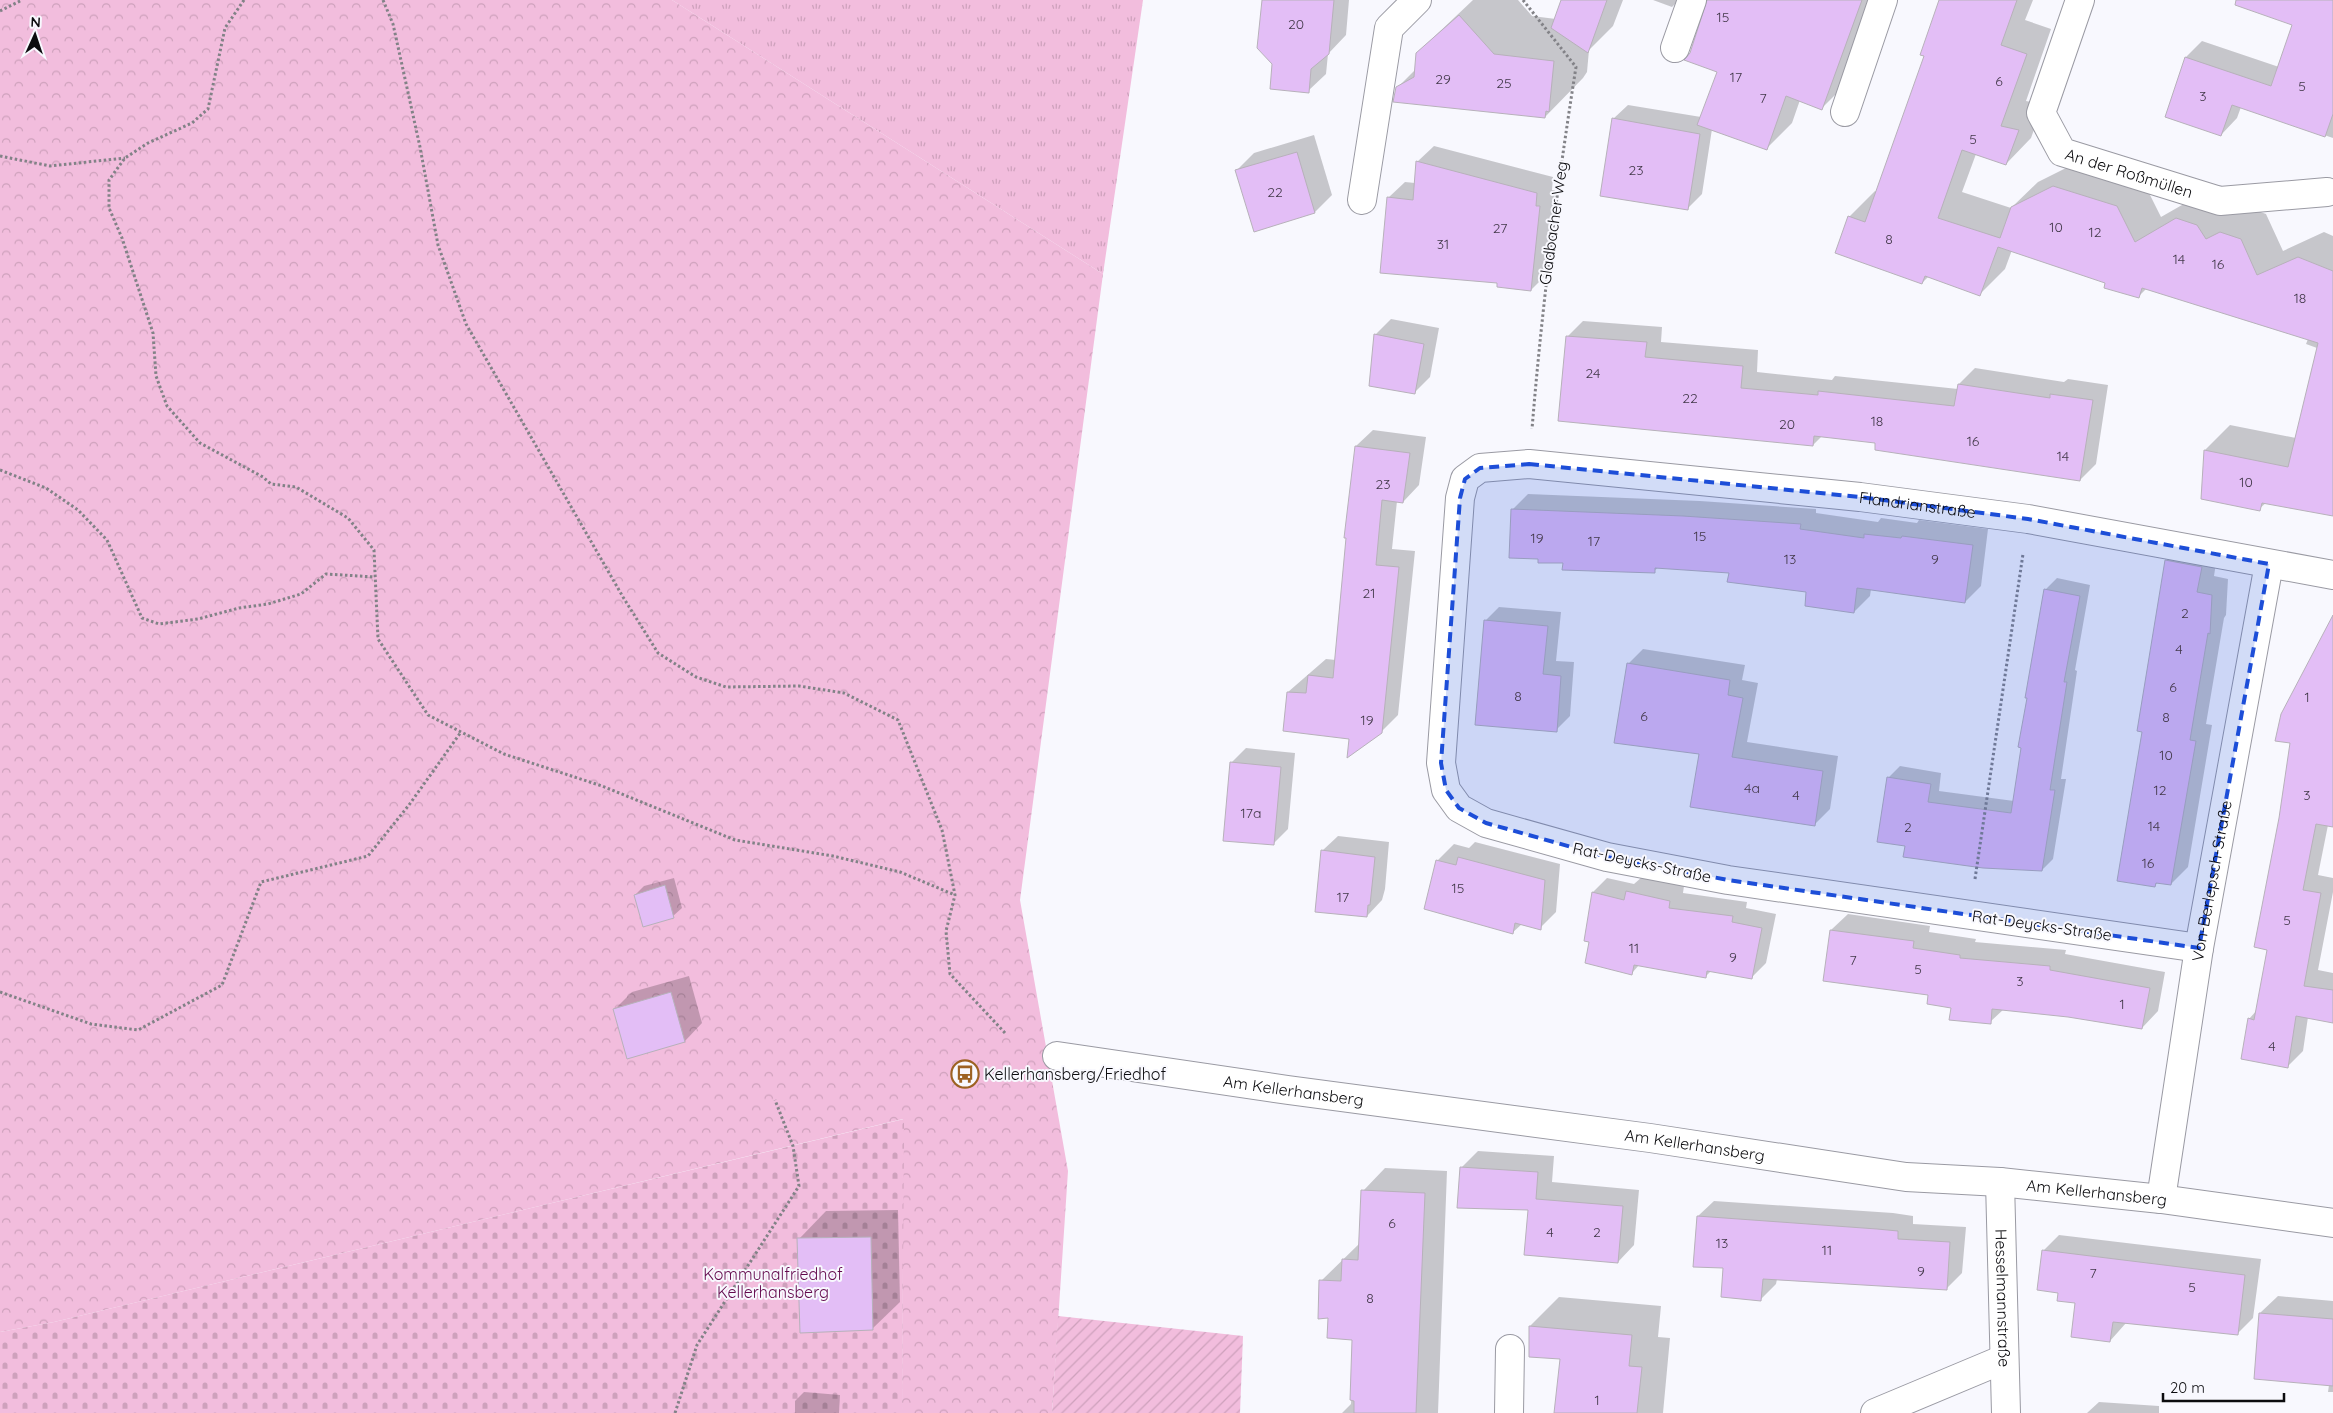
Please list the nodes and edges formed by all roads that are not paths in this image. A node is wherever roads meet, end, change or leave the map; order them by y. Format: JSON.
{"nodes":[{"id":1,"x":1417,"y":0,"type":"edge"},
{"id":2,"x":1692,"y":0,"type":"edge"},
{"id":3,"x":1883,"y":0,"type":"edge"},
{"id":4,"x":2080,"y":0,"type":"edge"},
{"id":5,"x":1675,"y":48,"type":"dead end"},
{"id":6,"x":1845,"y":112,"type":"dead end"},
{"id":7,"x":2328,"y":192,"type":"dead end"},
{"id":8,"x":1362,"y":200,"type":"dead end"},
{"id":9,"x":1498,"y":466,"type":"joint"},
{"id":10,"x":2269,"y":564,"type":"junction"},
{"id":11,"x":2333,"y":575,"type":"edge"},
{"id":12,"x":2199,"y":948,"type":"junction"},
{"id":13,"x":1057,"y":1056,"type":"dead end"},
{"id":14,"x":2000,"y":1182,"type":"junction"},
{"id":15,"x":2161,"y":1199,"type":"junction"},
{"id":16,"x":2333,"y":1223,"type":"edge"},
{"id":17,"x":1510,"y":1349,"type":"dead end"},
{"id":18,"x":2004,"y":1359,"type":"junction"},
{"id":19,"x":1509,"y":1413,"type":"edge"},
{"id":20,"x":1875,"y":1413,"type":"edge"},
{"id":21,"x":2006,"y":1413,"type":"edge"}],
"edges":[{"from":1,"to":8,"type":"street"},
{"from":2,"to":5,"type":"street"},
{"from":3,"to":6,"type":"street"},
{"from":4,"to":7,"type":"street","name":"An der Roßmüllen"},
{"from":9,"to":10,"type":"street","name":"Flandrianstraße"},
{"from":9,"to":12,"type":"street","name":"Rat-Deycks-Straße"},
{"from":10,"to":11,"type":"street","name":"Flandrianstraße"},
{"from":10,"to":12,"type":"street","name":"Von-Berlepsch-Straße"},
{"from":12,"to":15,"type":"street","name":"Von-Berlepsch-Straße"},
{"from":13,"to":14,"type":"street","name":"Am Kellerhansberg"},
{"from":14,"to":15,"type":"street","name":"Am Kellerhansberg"},
{"from":14,"to":18,"type":"street","name":"Hesselmannstraße"},
{"from":15,"to":16,"type":"street","name":"Am Kellerhansberg"},
{"from":17,"to":19,"type":"street"},
{"from":18,"to":20,"type":"street"},
{"from":18,"to":21,"type":"street","name":"Hesselmannstraße"}]}
